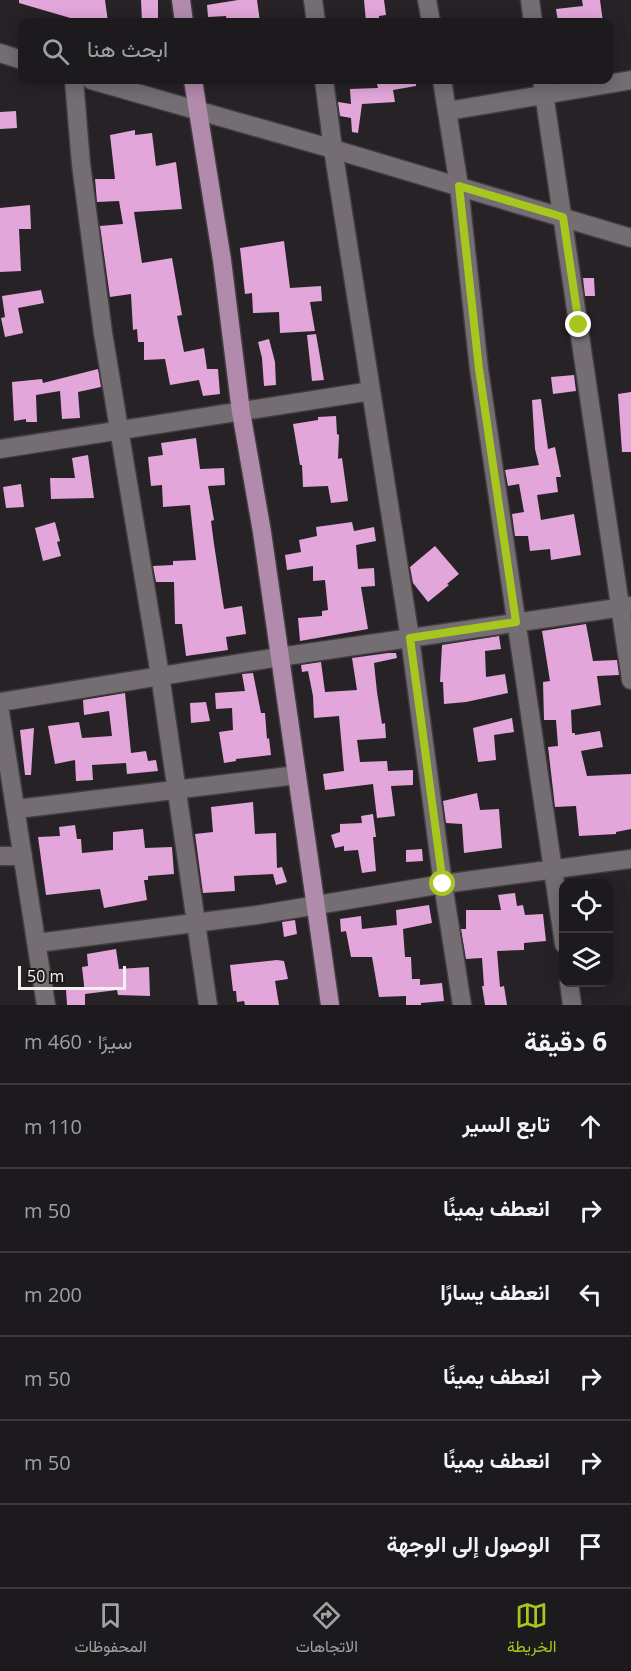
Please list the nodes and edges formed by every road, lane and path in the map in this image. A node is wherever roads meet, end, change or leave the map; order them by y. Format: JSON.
{"nodes":[{"id":1,"x":181,"y":0,"type":"edge"},
{"id":2,"x":313,"y":0,"type":"edge"},
{"id":3,"x":427,"y":0,"type":"edge"},
{"id":4,"x":530,"y":0,"type":"edge"},
{"id":5,"x":183,"y":18,"type":"edge"},
{"id":6,"x":315,"y":18,"type":"edge"},
{"id":7,"x":430,"y":18,"type":"edge"},
{"id":8,"x":532,"y":18,"type":"edge"},
{"id":9,"x":0,"y":53,"type":"edge"},
{"id":10,"x":18,"y":59,"type":"edge"},
{"id":11,"x":631,"y":80,"type":"edge"},
{"id":12,"x":613,"y":81,"type":"edge"},
{"id":13,"x":74,"y":84,"type":"edge"},
{"id":14,"x":105,"y":84,"type":"edge"},
{"id":15,"x":194,"y":84,"type":"edge"},
{"id":16,"x":325,"y":84,"type":"edge"},
{"id":17,"x":443,"y":84,"type":"edge"},
{"id":18,"x":581,"y":84,"type":"edge"},
{"id":19,"x":543,"y":87,"type":"edge"},
{"id":20,"x":198,"y":111,"type":"junction"},
{"id":21,"x":448,"y":111,"type":"junction"},
{"id":22,"x":333,"y":149,"type":"junction"},
{"id":23,"x":459,"y":186,"type":"junction"},
{"id":24,"x":563,"y":217,"type":"junction"},
{"id":25,"x":631,"y":238,"type":"edge"},
{"id":26,"x":371,"y":391,"type":"junction"},
{"id":27,"x":242,"y":412,"type":"junction"},
{"id":28,"x":120,"y":431,"type":"junction"},
{"id":29,"x":0,"y":449,"type":"edge"},
{"id":30,"x":625,"y":607,"type":"edge"},
{"id":31,"x":516,"y":622,"type":"junction"},
{"id":32,"x":410,"y":638,"type":"junction"},
{"id":33,"x":279,"y":657,"type":"junction"},
{"id":34,"x":160,"y":675,"type":"junction"},
{"id":35,"x":631,"y":680,"type":"edge"},
{"id":36,"x":0,"y":702,"type":"edge"},
{"id":37,"x":0,"y":712,"type":"edge"},
{"id":38,"x":297,"y":775,"type":"junction"},
{"id":39,"x":176,"y":789,"type":"junction"},
{"id":40,"x":17,"y":809,"type":"junction"},
{"id":41,"x":0,"y":856,"type":"edge"},
{"id":42,"x":23,"y":856,"type":"junction"},
{"id":43,"x":631,"y":859,"type":"edge"},
{"id":44,"x":553,"y":869,"type":"junction"},
{"id":45,"x":443,"y":884,"type":"junction"},
{"id":46,"x":315,"y":907,"type":"junction"},
{"id":47,"x":196,"y":923,"type":"junction"},
{"id":48,"x":562,"y":933,"type":"edge"},
{"id":49,"x":38,"y":944,"type":"junction"},
{"id":50,"x":570,"y":987,"type":"edge"},
{"id":51,"x":46,"y":1005,"type":"edge"},
{"id":52,"x":208,"y":1005,"type":"edge"},
{"id":53,"x":330,"y":1005,"type":"edge"},
{"id":54,"x":462,"y":1005,"type":"edge"},
{"id":55,"x":572,"y":1005,"type":"edge"}],
"edges":[{"from":1,"to":5,"type":"main road"},
{"from":2,"to":6,"type":"street"},
{"from":3,"to":7,"type":"street"},
{"from":4,"to":8,"type":"street"},
{"from":9,"to":10,"type":"street"},
{"from":11,"to":12,"type":"street"},
{"from":13,"to":28,"type":"street"},
{"from":14,"to":20,"type":"street"},
{"from":15,"to":20,"type":"main road"},
{"from":16,"to":22,"type":"street"},
{"from":17,"to":21,"type":"street"},
{"from":18,"to":19,"type":"street"},
{"from":19,"to":21,"type":"street"},
{"from":19,"to":24,"type":"street"},
{"from":20,"to":22,"type":"street"},
{"from":20,"to":27,"type":"main road"},
{"from":21,"to":23,"type":"street"},
{"from":22,"to":23,"type":"street"},
{"from":22,"to":26,"type":"street"},
{"from":23,"to":24,"type":"street"},
{"from":23,"to":31,"type":"street"},
{"from":24,"to":25,"type":"street"},
{"from":24,"to":30,"type":"street"},
{"from":26,"to":27,"type":"street"},
{"from":26,"to":32,"type":"street"},
{"from":27,"to":28,"type":"street"},
{"from":27,"to":33,"type":"main road"},
{"from":28,"to":29,"type":"street"},
{"from":28,"to":34,"type":"street"},
{"from":30,"to":31,"type":"street"},
{"from":30,"to":35,"type":"street"},
{"from":31,"to":32,"type":"street"},
{"from":31,"to":44,"type":"street"},
{"from":32,"to":33,"type":"street"},
{"from":32,"to":45,"type":"street"},
{"from":33,"to":34,"type":"street"},
{"from":33,"to":38,"type":"main road"},
{"from":34,"to":36,"type":"street"},
{"from":34,"to":39,"type":"street"},
{"from":37,"to":40,"type":"street"},
{"from":38,"to":39,"type":"street"},
{"from":38,"to":46,"type":"main road"},
{"from":39,"to":40,"type":"street"},
{"from":39,"to":47,"type":"street"},
{"from":40,"to":42,"type":"street"},
{"from":41,"to":42,"type":"street"},
{"from":42,"to":49,"type":"street"},
{"from":43,"to":44,"type":"street"},
{"from":44,"to":45,"type":"street"},
{"from":44,"to":48,"type":"street"},
{"from":45,"to":46,"type":"street"},
{"from":45,"to":54,"type":"street"},
{"from":46,"to":47,"type":"street"},
{"from":46,"to":53,"type":"main road"},
{"from":47,"to":49,"type":"street"},
{"from":47,"to":52,"type":"street"},
{"from":49,"to":51,"type":"street"},
{"from":50,"to":55,"type":"street"}]}
